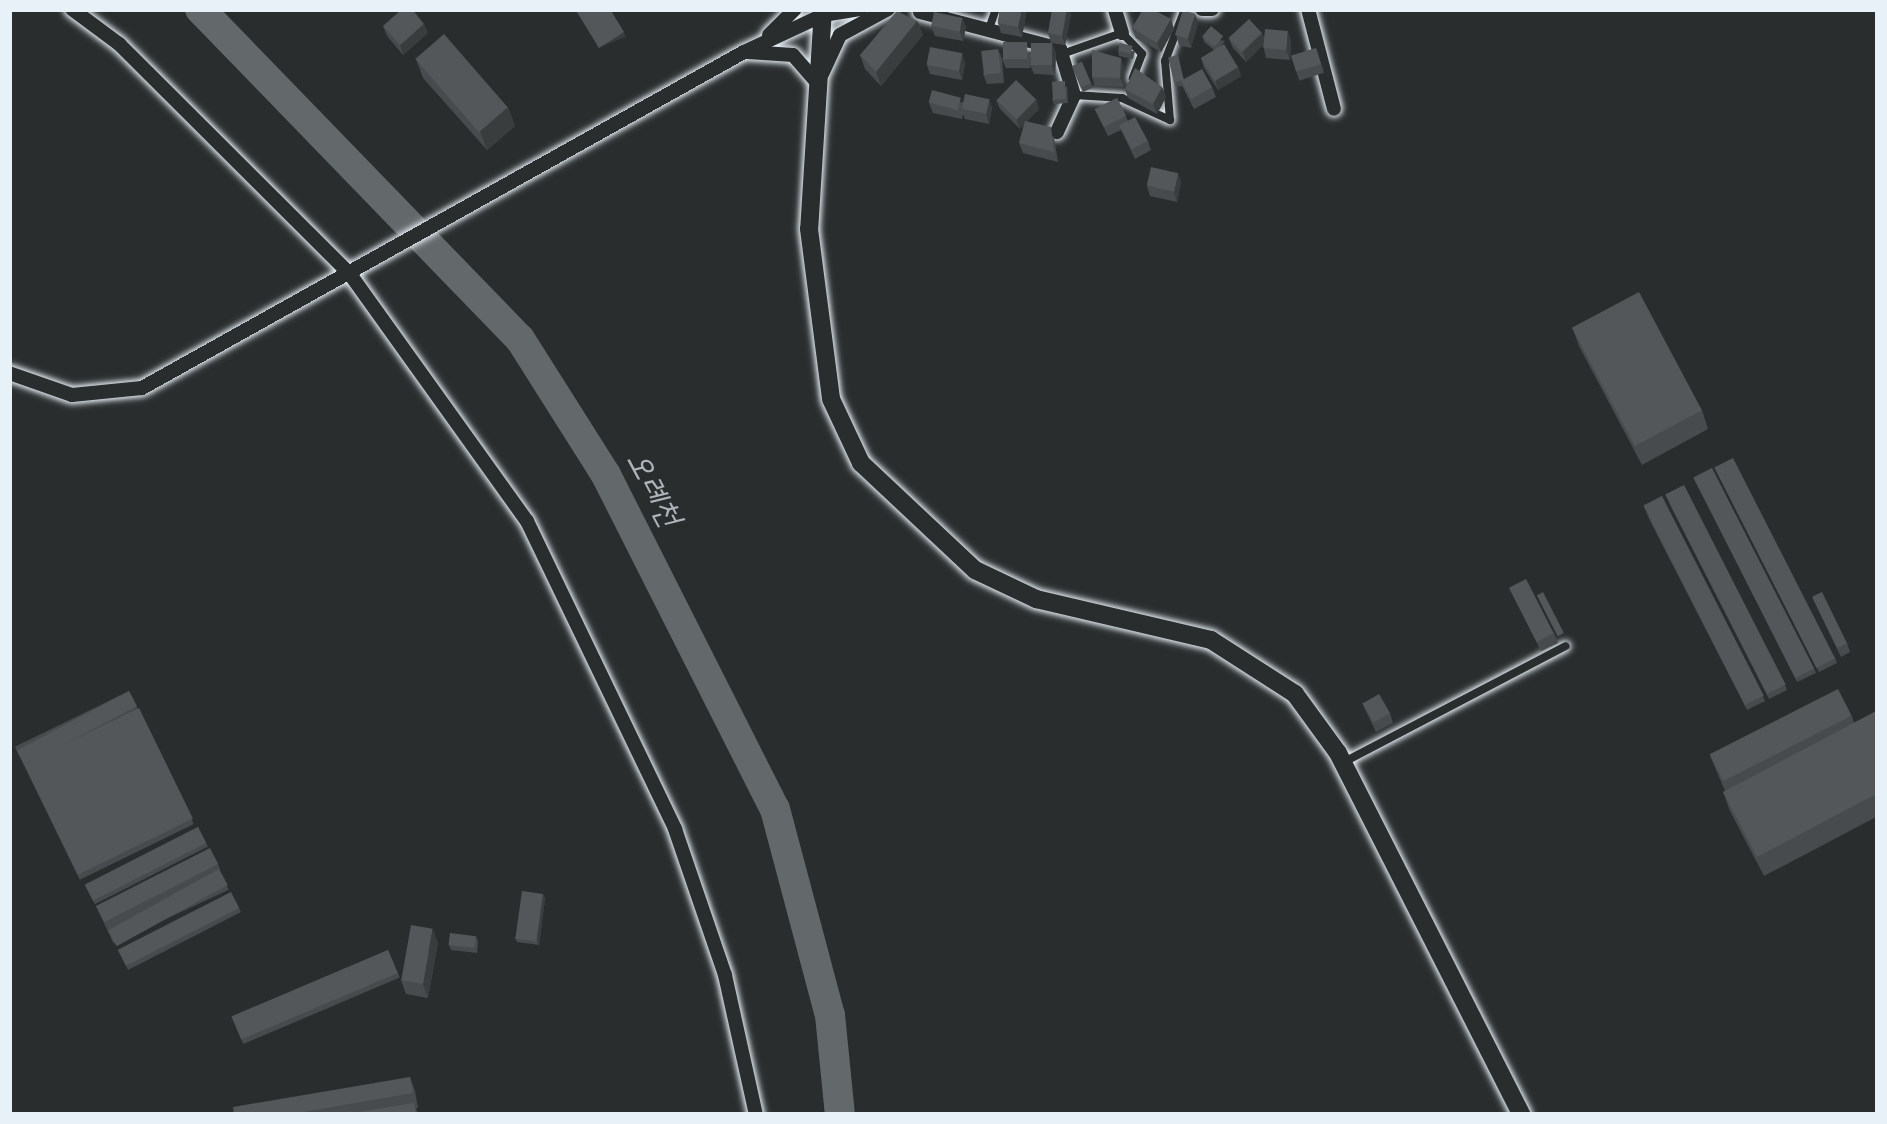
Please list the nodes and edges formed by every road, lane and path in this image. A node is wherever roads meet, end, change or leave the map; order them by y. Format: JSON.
{"nodes":[{"id":1,"x":72,"y":9,"type":"edge"},
{"id":2,"x":795,"y":9,"type":"edge"},
{"id":3,"x":862,"y":9,"type":"edge"},
{"id":4,"x":892,"y":9,"type":"edge"},
{"id":5,"x":996,"y":9,"type":"edge"},
{"id":6,"x":1115,"y":9,"type":"edge"},
{"id":7,"x":1185,"y":9,"type":"edge"},
{"id":8,"x":1202,"y":9,"type":"edge"},
{"id":9,"x":1211,"y":9,"type":"edge"},
{"id":10,"x":1308,"y":9,"type":"edge"},
{"id":11,"x":920,"y":10,"type":"edge"},
{"id":12,"x":823,"y":12,"type":"edge"},
{"id":13,"x":990,"y":26,"type":"junction"},
{"id":14,"x":1122,"y":33,"type":"junction"},
{"id":15,"x":744,"y":52,"type":"junction"},
{"id":16,"x":1063,"y":54,"type":"junction"},
{"id":17,"x":818,"y":85,"type":"junction"},
{"id":18,"x":1074,"y":94,"type":"junction"},
{"id":19,"x":1124,"y":100,"type":"junction"},
{"id":20,"x":1334,"y":109,"type":"dead end"},
{"id":21,"x":1057,"y":132,"type":"edge"},
{"id":22,"x":350,"y":274,"type":"junction"},
{"id":23,"x":9,"y":373,"type":"edge"},
{"id":24,"x":1565,"y":646,"type":"dead end"},
{"id":25,"x":1343,"y":763,"type":"junction"},
{"id":26,"x":756,"y":1115,"type":"edge"},
{"id":27,"x":1522,"y":1115,"type":"edge"}],
"edges":[{"from":1,"to":22,"type":"street"},
{"from":2,"to":15,"type":"street"},
{"from":3,"to":12,"type":"street"},
{"from":4,"to":11,"type":"street"},
{"from":4,"to":17,"type":"street"},
{"from":5,"to":13,"type":"lane"},
{"from":6,"to":14,"type":"street"},
{"from":7,"to":19,"type":"lane"},
{"from":8,"to":9,"type":"street"},
{"from":10,"to":20,"type":"street"},
{"from":11,"to":13,"type":"street"},
{"from":12,"to":15,"type":"street"},
{"from":12,"to":17,"type":"street"},
{"from":13,"to":16,"type":"street"},
{"from":14,"to":16,"type":"lane"},
{"from":14,"to":19,"type":"lane"},
{"from":15,"to":17,"type":"street"},
{"from":15,"to":22,"type":"street"},
{"from":16,"to":18,"type":"street"},
{"from":17,"to":25,"type":"street"},
{"from":18,"to":19,"type":"lane"},
{"from":18,"to":21,"type":"street"},
{"from":22,"to":23,"type":"street"},
{"from":22,"to":26,"type":"street"},
{"from":24,"to":25,"type":"lane"},
{"from":25,"to":27,"type":"street"}]}
